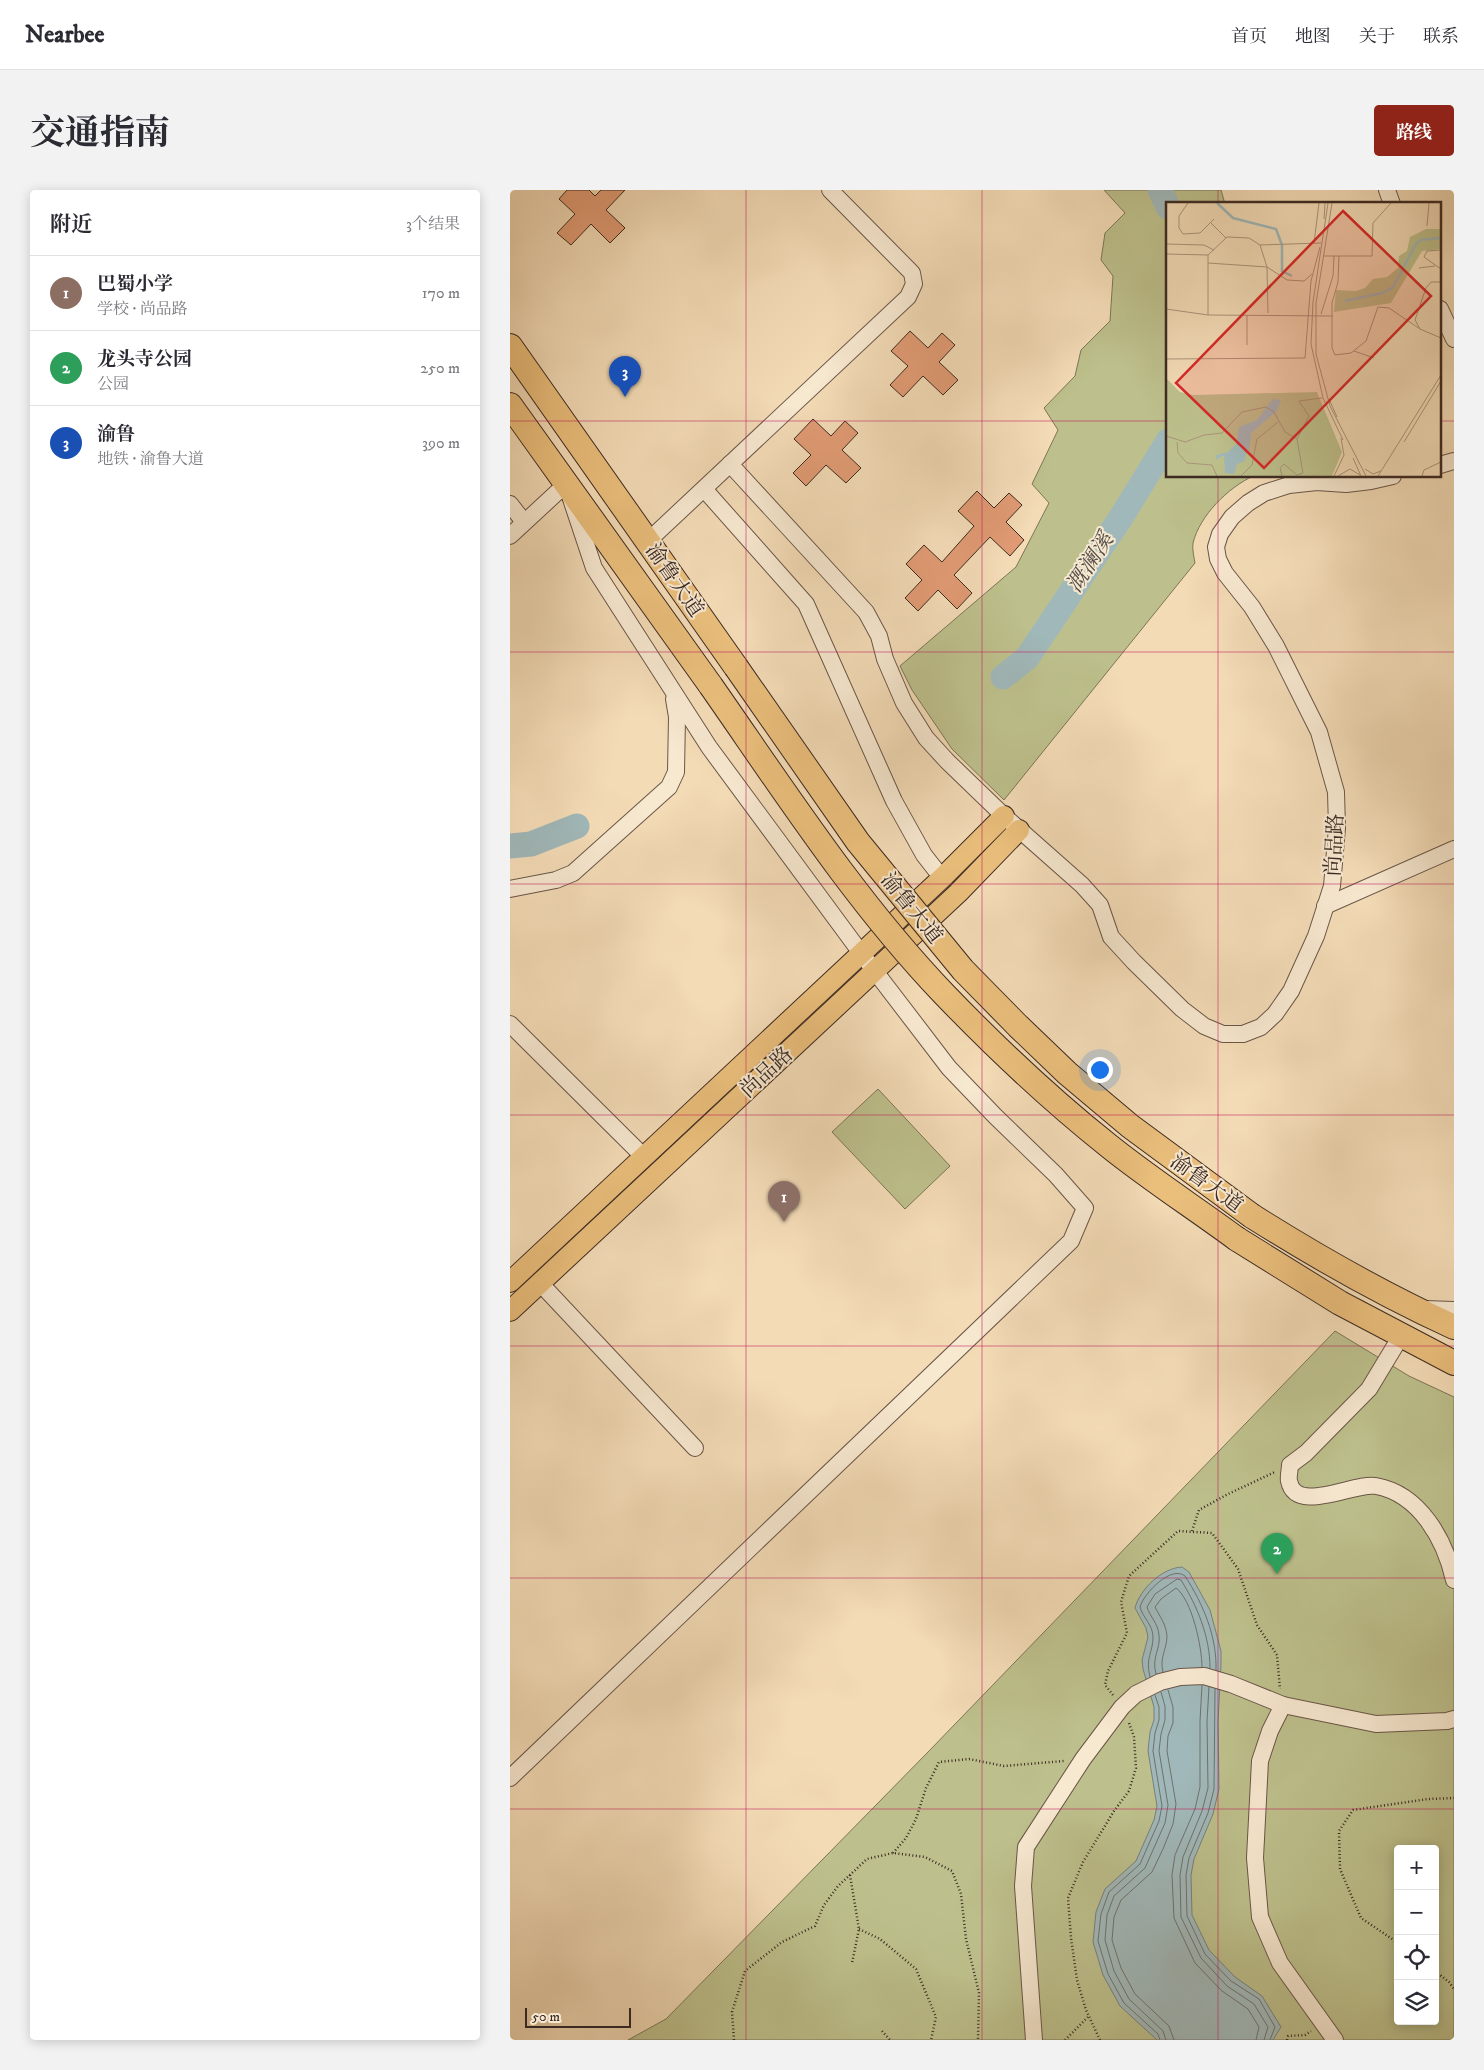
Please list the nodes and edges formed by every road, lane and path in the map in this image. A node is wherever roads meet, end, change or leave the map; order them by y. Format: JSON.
{"nodes":[{"id":1,"x":830,"y":190,"type":"edge"},
{"id":2,"x":1387,"y":190,"type":"edge"},
{"id":3,"x":1391,"y":202,"type":"edge"},
{"id":4,"x":1442,"y":313,"type":"edge"},
{"id":5,"x":1454,"y":340,"type":"edge"},
{"id":6,"x":510,"y":346,"type":"edge"},
{"id":7,"x":510,"y":405,"type":"edge"},
{"id":8,"x":730,"y":464,"type":"junction"},
{"id":9,"x":1385,"y":478,"type":"edge"},
{"id":10,"x":566,"y":484,"type":"junction"},
{"id":11,"x":704,"y":489,"type":"junction"},
{"id":12,"x":510,"y":504,"type":"edge"},
{"id":13,"x":524,"y":522,"type":"junction"},
{"id":14,"x":510,"y":536,"type":"edge"},
{"id":15,"x":648,"y":541,"type":"junction"},
{"id":16,"x":674,"y":694,"type":"junction"},
{"id":17,"x":1004,"y":816,"type":"junction"},
{"id":18,"x":1019,"y":830,"type":"junction"},
{"id":19,"x":1454,"y":849,"type":"edge"},
{"id":20,"x":942,"y":878,"type":"junction"},
{"id":21,"x":510,"y":889,"type":"edge"},
{"id":22,"x":1326,"y":906,"type":"junction"},
{"id":23,"x":862,"y":953,"type":"junction"},
{"id":24,"x":874,"y":970,"type":"junction"},
{"id":25,"x":510,"y":1024,"type":"edge"},
{"id":26,"x":644,"y":1157,"type":"junction"},
{"id":27,"x":510,"y":1282,"type":"edge"},
{"id":28,"x":540,"y":1283,"type":"junction"},
{"id":29,"x":1412,"y":1308,"type":"junction"},
{"id":30,"x":1454,"y":1310,"type":"edge"},
{"id":31,"x":510,"y":1311,"type":"edge"},
{"id":32,"x":1454,"y":1327,"type":"edge"},
{"id":33,"x":1401,"y":1336,"type":"junction"},
{"id":34,"x":1454,"y":1363,"type":"edge"},
{"id":35,"x":695,"y":1448,"type":"dead end"},
{"id":36,"x":1290,"y":1465,"type":"junction"},
{"id":37,"x":1192,"y":1532,"type":"junction"},
{"id":38,"x":1454,"y":1580,"type":"edge"},
{"id":39,"x":1283,"y":1705,"type":"junction"},
{"id":40,"x":1122,"y":1707,"type":"junction"},
{"id":41,"x":1454,"y":1719,"type":"edge"},
{"id":42,"x":1083,"y":1759,"type":"junction"},
{"id":43,"x":510,"y":1778,"type":"edge"},
{"id":44,"x":1453,"y":1797,"type":"edge"},
{"id":45,"x":893,"y":1853,"type":"junction"},
{"id":46,"x":850,"y":1875,"type":"junction"},
{"id":47,"x":859,"y":1929,"type":"junction"},
{"id":48,"x":1394,"y":1940,"type":"edge"},
{"id":49,"x":852,"y":1962,"type":"dead end"},
{"id":50,"x":1439,"y":1974,"type":"edge"},
{"id":51,"x":1454,"y":1989,"type":"edge"},
{"id":52,"x":1089,"y":2016,"type":"junction"},
{"id":53,"x":1313,"y":2030,"type":"dead end"},
{"id":54,"x":882,"y":2031,"type":"dead end"},
{"id":55,"x":1305,"y":2035,"type":"junction"},
{"id":56,"x":734,"y":2040,"type":"edge"},
{"id":57,"x":890,"y":2040,"type":"edge"},
{"id":58,"x":931,"y":2040,"type":"edge"},
{"id":59,"x":978,"y":2040,"type":"edge"},
{"id":60,"x":1034,"y":2040,"type":"edge"},
{"id":61,"x":1064,"y":2040,"type":"edge"},
{"id":62,"x":1100,"y":2040,"type":"edge"},
{"id":63,"x":1287,"y":2040,"type":"edge"},
{"id":64,"x":1305,"y":2040,"type":"edge"},
{"id":65,"x":1335,"y":2040,"type":"edge"}],
"edges":[{"from":1,"to":8,"type":"street"},
{"from":2,"to":3,"type":"street"},
{"from":4,"to":5,"type":"street"},
{"from":6,"to":15,"type":"highway","name":"渝鲁大道"},
{"from":7,"to":10,"type":"highway","name":"渝鲁大道"},
{"from":8,"to":11,"type":"street"},
{"from":8,"to":17,"type":"street"},
{"from":9,"to":22,"type":"street","name":"尚品路"},
{"from":10,"to":13,"type":"street"},
{"from":10,"to":16,"type":"street"},
{"from":10,"to":33,"type":"highway","name":"渝鲁大道","bridge":true},
{"from":11,"to":15,"type":"street"},
{"from":11,"to":20,"type":"street"},
{"from":12,"to":13,"type":"street"},
{"from":13,"to":14,"type":"street"},
{"from":15,"to":29,"type":"highway","name":"渝鲁大道","bridge":true},
{"from":16,"to":21,"type":"street"},
{"from":16,"to":23,"type":"street"},
{"from":17,"to":18,"type":"street","name":"尚品路"},
{"from":17,"to":20,"type":"main road","name":"尚品路"},
{"from":18,"to":22,"type":"street","name":"尚品路"},
{"from":18,"to":24,"type":"main road","name":"尚品路"},
{"from":19,"to":22,"type":"street"},
{"from":20,"to":23,"type":"main road","name":"尚品路"},
{"from":23,"to":24,"type":"street"},
{"from":23,"to":26,"type":"main road","name":"尚品路"},
{"from":24,"to":28,"type":"main road","name":"尚品路"},
{"from":24,"to":43,"type":"street"},
{"from":25,"to":26,"type":"street"},
{"from":26,"to":27,"type":"main road","name":"尚品路"},
{"from":28,"to":31,"type":"main road","name":"尚品路"},
{"from":28,"to":35,"type":"street"},
{"from":29,"to":30,"type":"street"},
{"from":29,"to":32,"type":"highway","name":"渝鲁大道"},
{"from":33,"to":34,"type":"highway","name":"渝鲁大道"},
{"from":33,"to":36,"type":"street"},
{"from":36,"to":37,"type":"path"},
{"from":36,"to":38,"type":"street"},
{"from":37,"to":39,"type":"path"},
{"from":37,"to":40,"type":"path"},
{"from":39,"to":40,"type":"street"},
{"from":39,"to":41,"type":"street"},
{"from":39,"to":65,"type":"street"},
{"from":40,"to":42,"type":"street"},
{"from":40,"to":52,"type":"path"},
{"from":42,"to":45,"type":"path"},
{"from":42,"to":60,"type":"street"},
{"from":44,"to":48,"type":"path"},
{"from":45,"to":46,"type":"path"},
{"from":45,"to":59,"type":"path"},
{"from":46,"to":47,"type":"path"},
{"from":46,"to":56,"type":"path"},
{"from":47,"to":49,"type":"path"},
{"from":47,"to":58,"type":"path"},
{"from":50,"to":51,"type":"path"},
{"from":52,"to":61,"type":"path"},
{"from":52,"to":62,"type":"path"},
{"from":53,"to":55,"type":"path"},
{"from":54,"to":57,"type":"path"},
{"from":55,"to":63,"type":"path"},
{"from":55,"to":64,"type":"path"}]}
